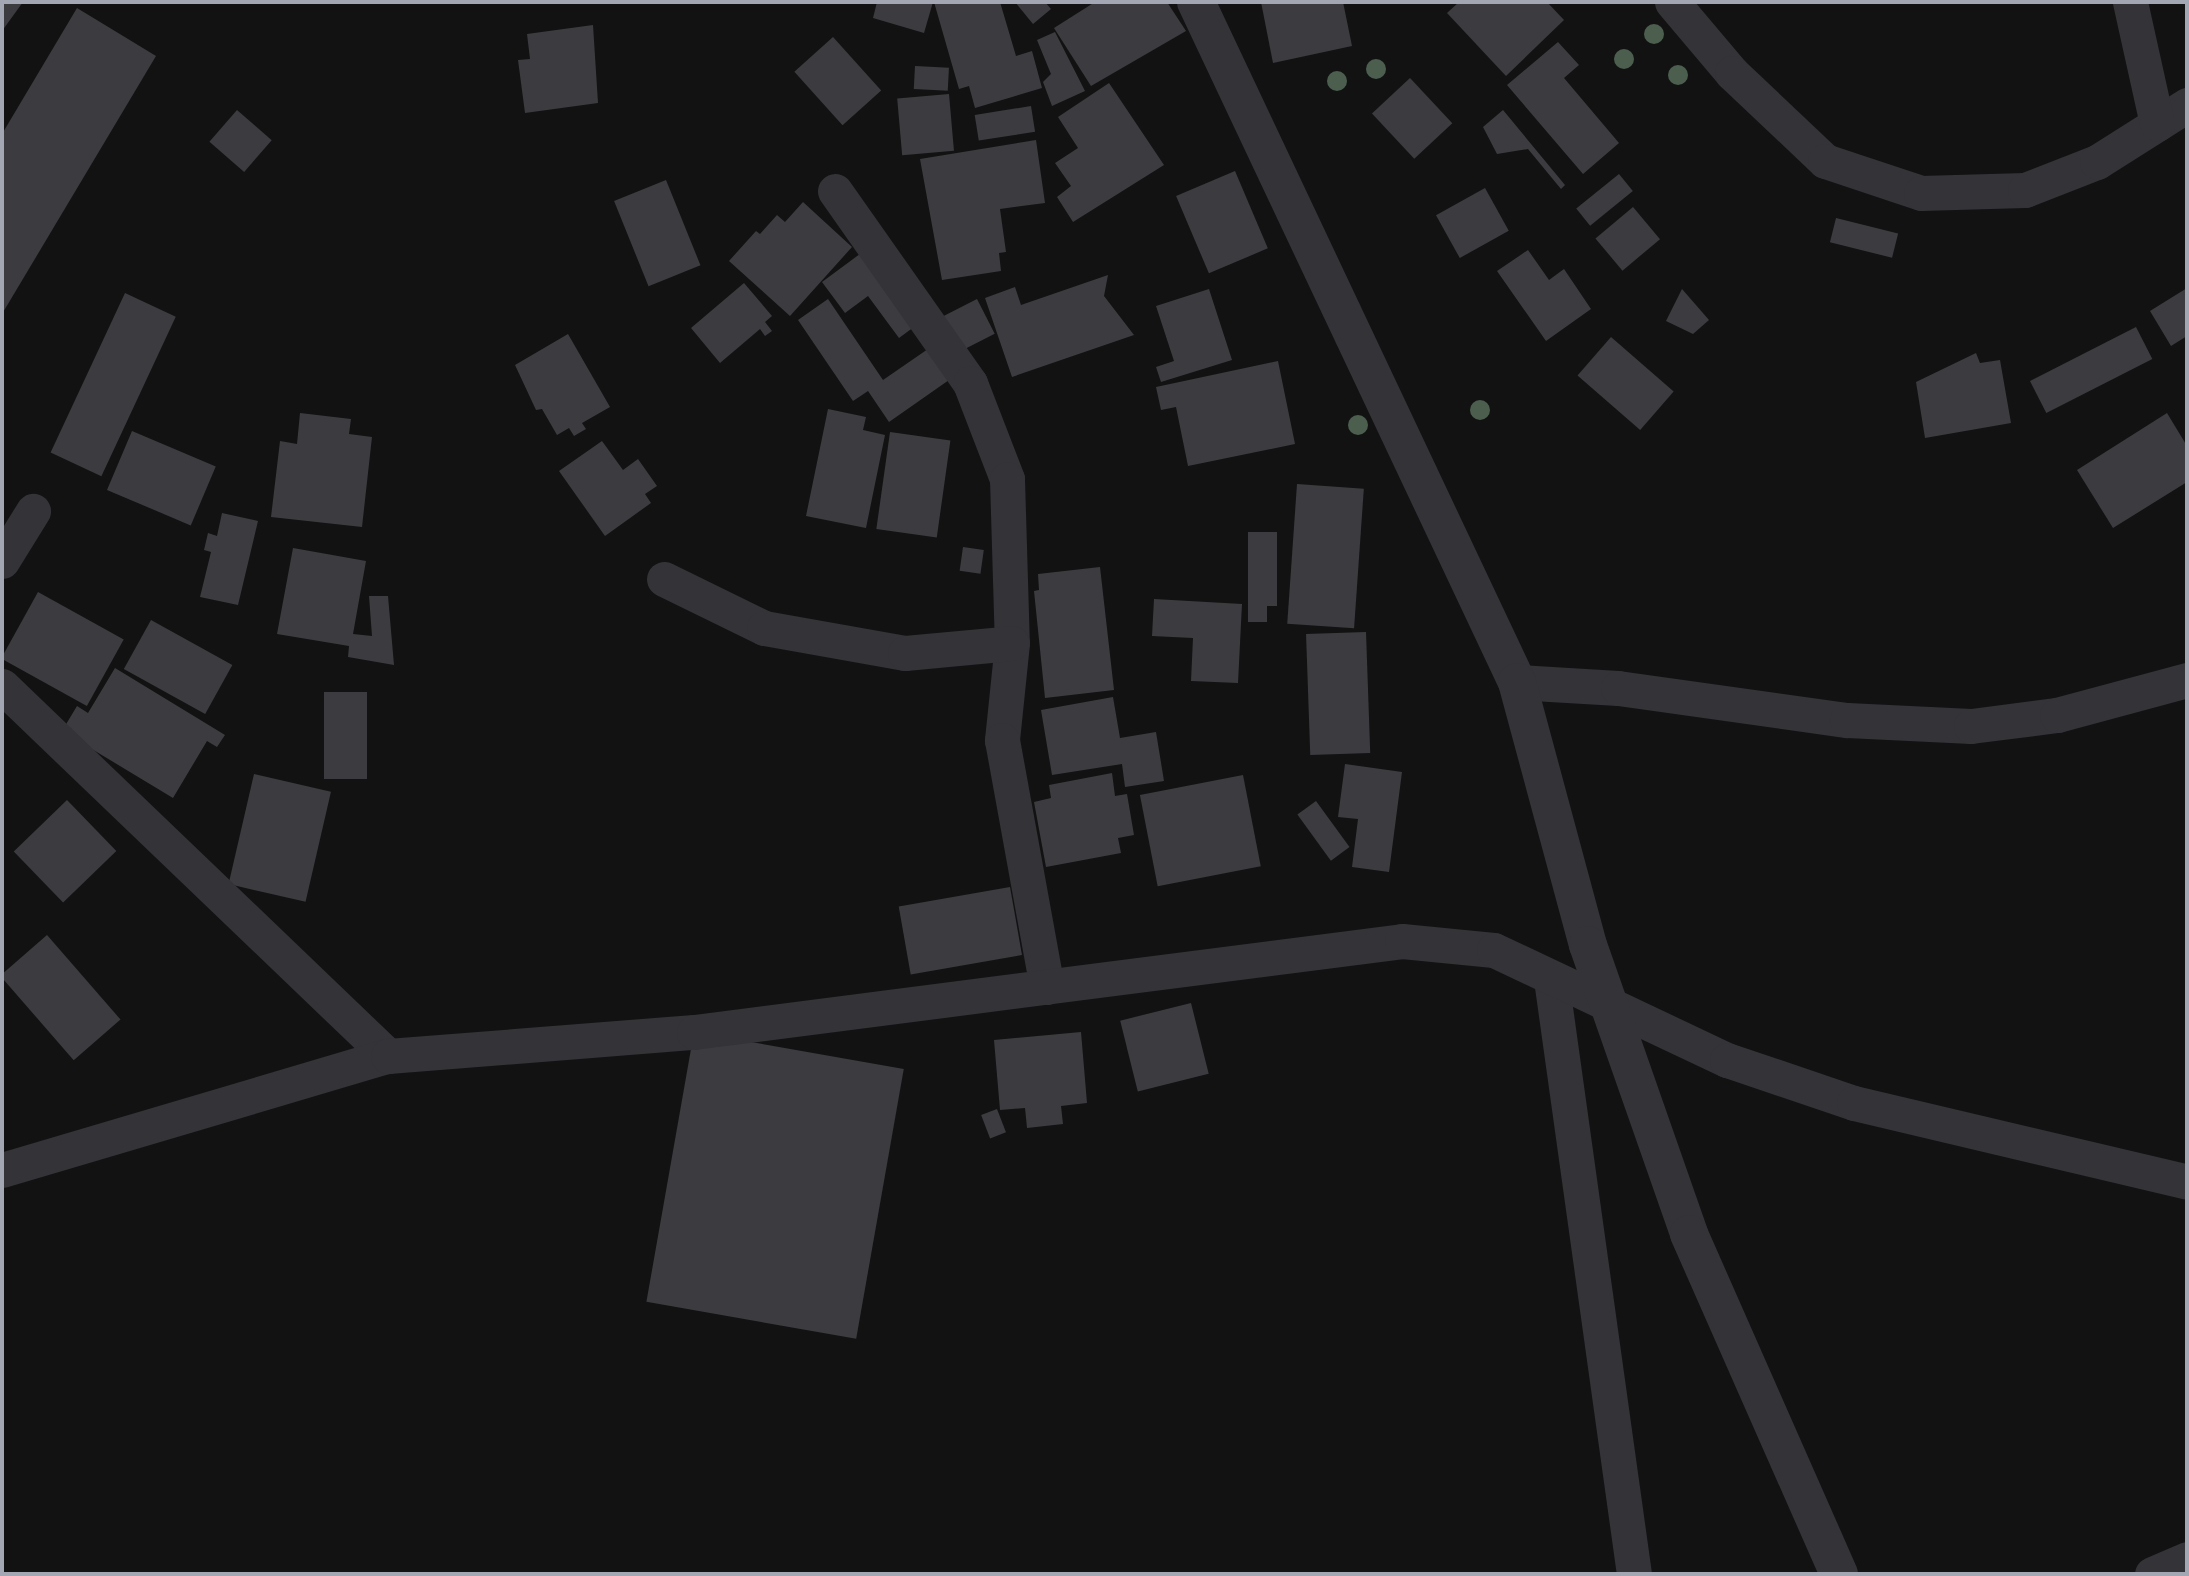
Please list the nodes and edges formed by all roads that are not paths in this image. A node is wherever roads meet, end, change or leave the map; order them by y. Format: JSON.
{"nodes":[{"id":1,"x":1196,"y":2,"type":"edge"},
{"id":2,"x":1672,"y":2,"type":"edge"},
{"id":3,"x":2130,"y":2,"type":"edge"},
{"id":4,"x":2187,"y":105,"type":"edge"},
{"id":5,"x":2157,"y":124,"type":"junction"},
{"id":6,"x":835,"y":191,"type":"dead end"},
{"id":7,"x":33,"y":511,"type":"dead end"},
{"id":8,"x":2,"y":561,"type":"edge"},
{"id":9,"x":664,"y":579,"type":"dead end"},
{"id":10,"x":1012,"y":643,"type":"junction"},
{"id":11,"x":2187,"y":680,"type":"edge"},
{"id":12,"x":1517,"y":682,"type":"junction"},
{"id":13,"x":2,"y":686,"type":"edge"},
{"id":14,"x":1551,"y":979,"type":"junction"},
{"id":15,"x":1047,"y":987,"type":"junction"},
{"id":16,"x":1610,"y":1007,"type":"junction"},
{"id":17,"x":387,"y":1056,"type":"junction"},
{"id":18,"x":2,"y":1170,"type":"edge"},
{"id":19,"x":2187,"y":1182,"type":"edge"},
{"id":20,"x":2187,"y":1559,"type":"edge"},
{"id":21,"x":1634,"y":1574,"type":"edge"},
{"id":22,"x":1839,"y":1574,"type":"edge"},
{"id":23,"x":2152,"y":1574,"type":"edge"}],
"edges":[{"from":1,"to":12,"type":"street"},
{"from":2,"to":5,"type":"street"},
{"from":3,"to":5,"type":"street"},
{"from":4,"to":5,"type":"street"},
{"from":6,"to":10,"type":"street"},
{"from":7,"to":8,"type":"street"},
{"from":9,"to":10,"type":"street"},
{"from":10,"to":15,"type":"street"},
{"from":11,"to":12,"type":"street"},
{"from":12,"to":16,"type":"street"},
{"from":13,"to":17,"type":"street"},
{"from":14,"to":15,"type":"street"},
{"from":14,"to":16,"type":"street"},
{"from":14,"to":21,"type":"street"},
{"from":15,"to":17,"type":"street"},
{"from":16,"to":19,"type":"street"},
{"from":16,"to":22,"type":"street"},
{"from":17,"to":18,"type":"street"},
{"from":20,"to":23,"type":"street"}]}
